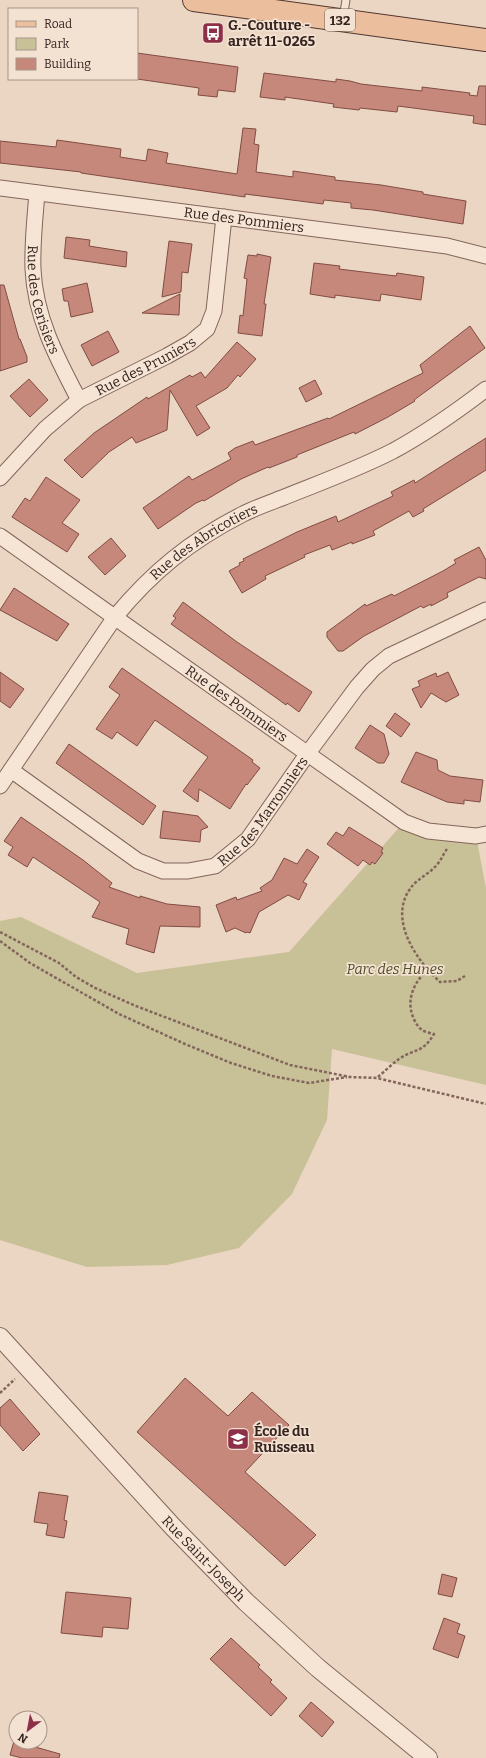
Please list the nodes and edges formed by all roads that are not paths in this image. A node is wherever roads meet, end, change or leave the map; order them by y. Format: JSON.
{"nodes":[{"id":1,"x":194,"y":0,"type":"edge"},
{"id":2,"x":344,"y":10,"type":"edge"},
{"id":3,"x":486,"y":40,"type":"edge"},
{"id":4,"x":0,"y":188,"type":"edge"},
{"id":5,"x":37,"y":193,"type":"junction"},
{"id":6,"x":224,"y":217,"type":"junction"},
{"id":7,"x":486,"y":256,"type":"edge"},
{"id":8,"x":486,"y":389,"type":"edge"},
{"id":9,"x":79,"y":400,"type":"junction"},
{"id":10,"x":0,"y":478,"type":"edge"},
{"id":11,"x":0,"y":536,"type":"edge"},
{"id":12,"x":486,"y":610,"type":"edge"},
{"id":13,"x":115,"y":618,"type":"junction"},
{"id":14,"x":308,"y":753,"type":"junction"},
{"id":15,"x":11,"y":770,"type":"junction"},
{"id":16,"x":0,"y":786,"type":"edge"},
{"id":17,"x":486,"y":834,"type":"edge"},
{"id":18,"x":0,"y":1337,"type":"edge"},
{"id":19,"x":428,"y":1758,"type":"edge"}],
"edges":[{"from":1,"to":2,"type":"main road","number":"132"},
{"from":2,"to":3,"type":"main road","number":"132"},
{"from":4,"to":5,"type":"street","name":"Rue des Pommiers"},
{"from":5,"to":6,"type":"street","name":"Rue des Pommiers"},
{"from":5,"to":9,"type":"street","name":"Rue des Cerisiers"},
{"from":6,"to":7,"type":"street","name":"Rue des Pommiers"},
{"from":6,"to":9,"type":"street","name":"Rue des Pruniers"},
{"from":8,"to":13,"type":"street","name":"Rue des Abricotiers"},
{"from":9,"to":10,"type":"street","name":"Rue des Pruniers"},
{"from":11,"to":13,"type":"street","name":"Rue des Pommiers"},
{"from":12,"to":14,"type":"street","name":"Rue des Marronniers"},
{"from":13,"to":14,"type":"street","name":"Rue des Pommiers"},
{"from":13,"to":15,"type":"street","name":"Rue des Abricotiers"},
{"from":14,"to":15,"type":"street","name":"Rue des Marronniers"},
{"from":14,"to":17,"type":"street","name":"Rue des Pommiers"},
{"from":15,"to":16,"type":"street","name":"Rue des Abricotiers"},
{"from":18,"to":19,"type":"street","name":"Rue Saint-Joseph"}]}
